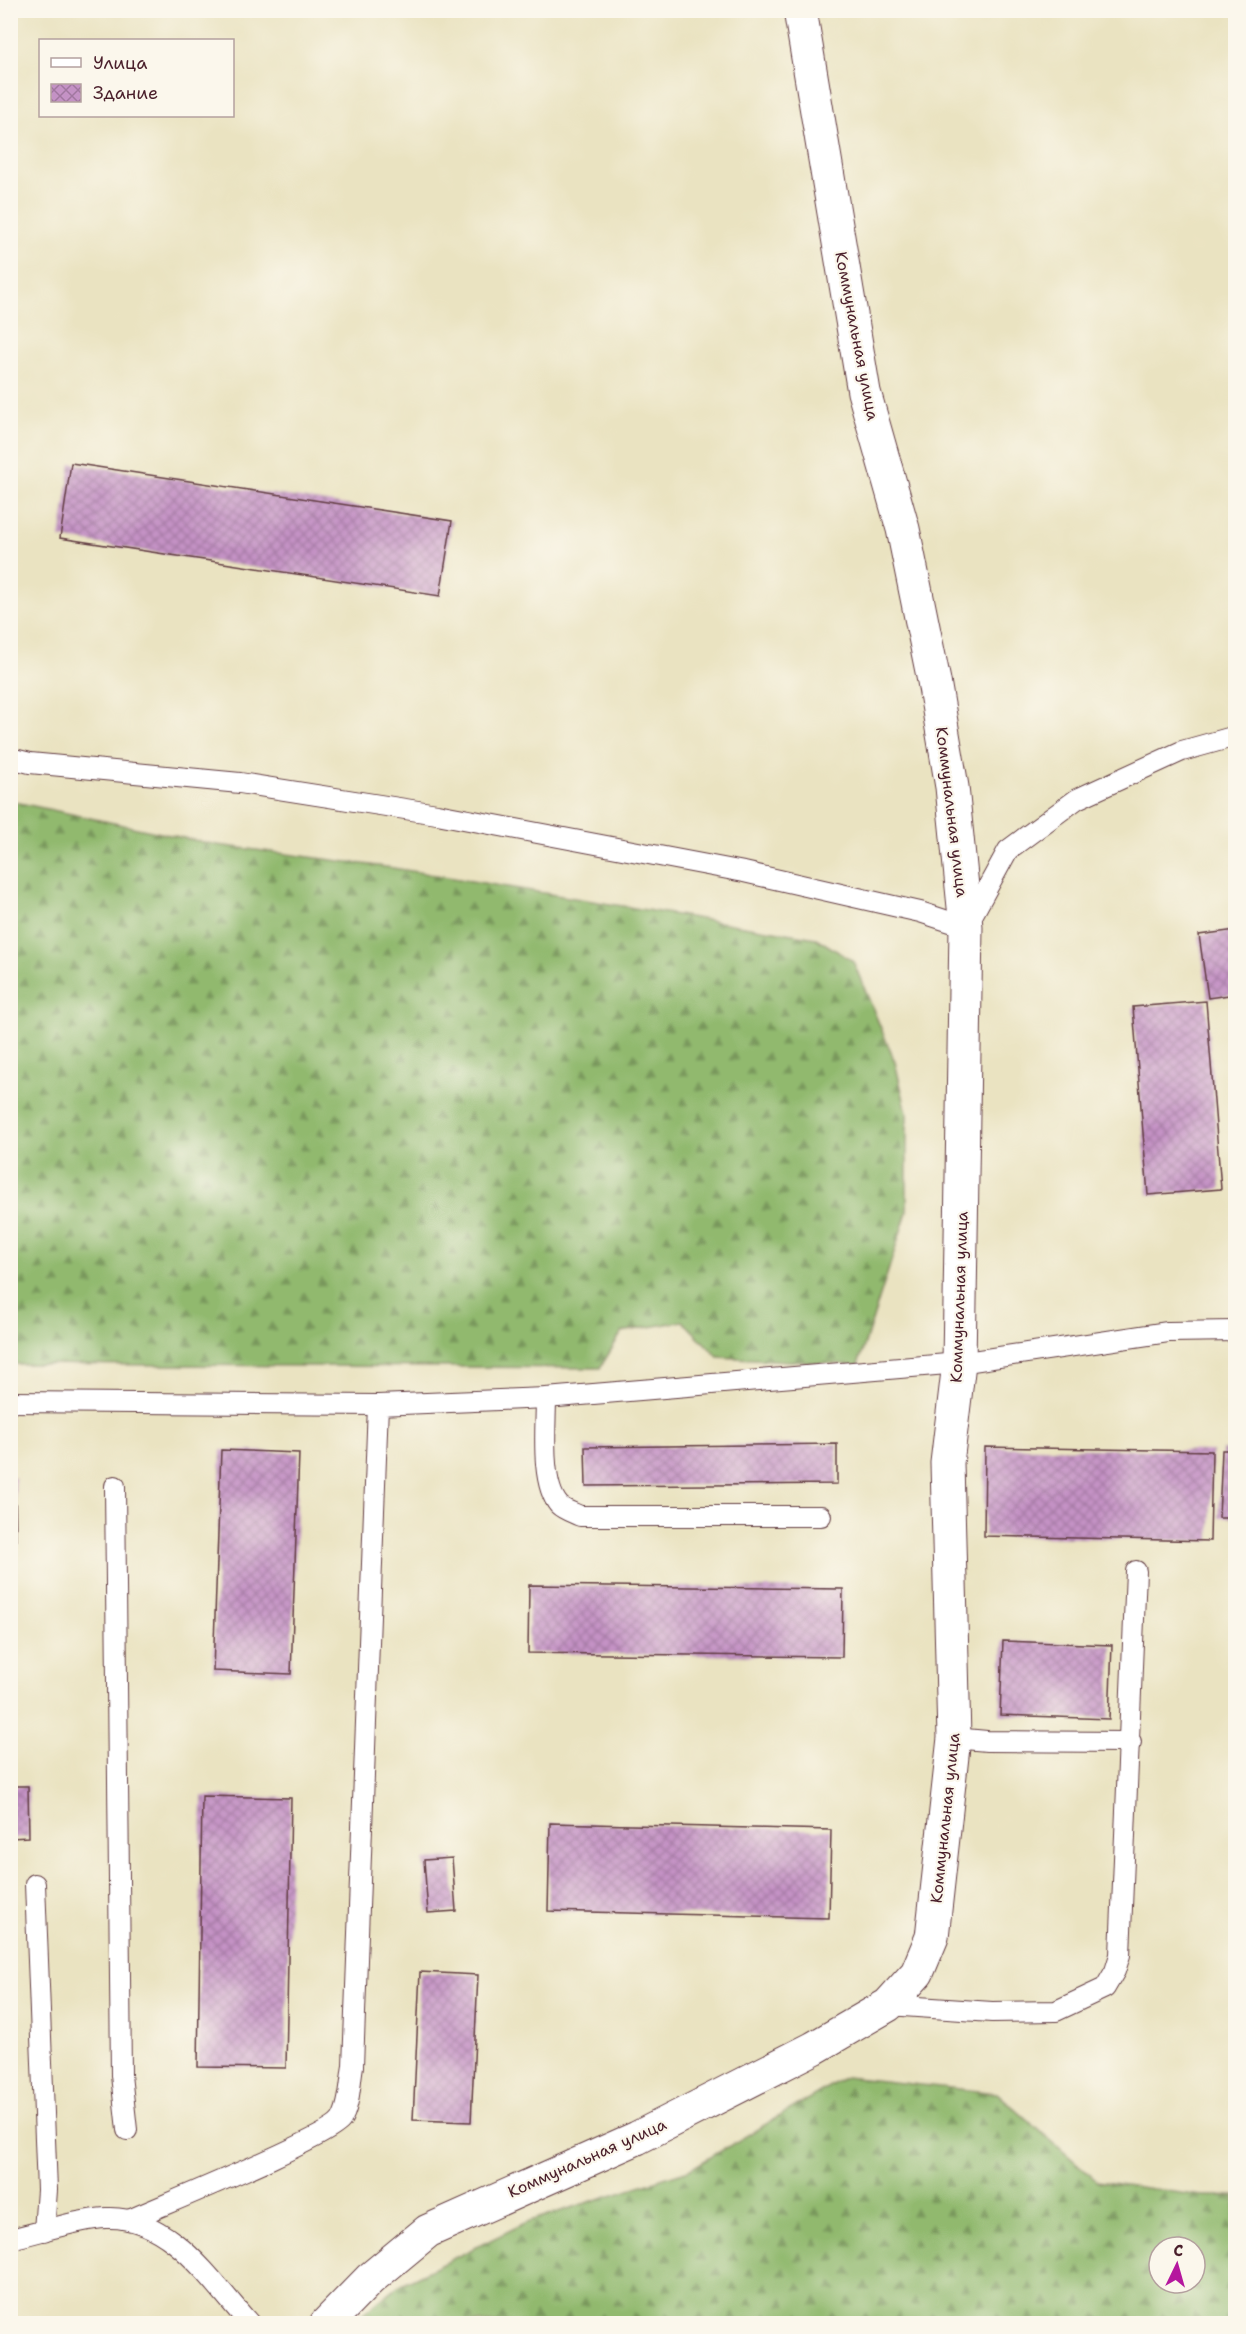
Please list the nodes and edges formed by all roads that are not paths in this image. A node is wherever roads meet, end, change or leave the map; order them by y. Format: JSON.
{"nodes":[{"id":1,"x":800,"y":10,"type":"edge"},
{"id":2,"x":1236,"y":736,"type":"edge"},
{"id":3,"x":10,"y":759,"type":"edge"},
{"id":4,"x":966,"y":927,"type":"junction"},
{"id":5,"x":1236,"y":1331,"type":"edge"},
{"id":6,"x":959,"y":1363,"type":"junction"},
{"id":7,"x":546,"y":1398,"type":"junction"},
{"id":8,"x":10,"y":1401,"type":"edge"},
{"id":9,"x":378,"y":1405,"type":"junction"},
{"id":10,"x":115,"y":1486,"type":"dead end"},
{"id":11,"x":821,"y":1516,"type":"dead end"},
{"id":12,"x":1136,"y":1571,"type":"dead end"},
{"id":13,"x":954,"y":1738,"type":"junction"},
{"id":14,"x":1131,"y":1742,"type":"junction"},
{"id":15,"x":35,"y":1884,"type":"dead end"},
{"id":16,"x":888,"y":2005,"type":"junction"},
{"id":17,"x":127,"y":2130,"type":"dead end"},
{"id":18,"x":129,"y":2220,"type":"junction"},
{"id":19,"x":44,"y":2231,"type":"junction"},
{"id":20,"x":10,"y":2239,"type":"edge"},
{"id":21,"x":250,"y":2324,"type":"edge"},
{"id":22,"x":326,"y":2324,"type":"edge"}],
"edges":[{"from":1,"to":4,"type":"street","name":"Коммунальная улица"},
{"from":2,"to":4,"type":"lane"},
{"from":3,"to":4,"type":"lane"},
{"from":4,"to":6,"type":"street","name":"Коммунальная улица"},
{"from":5,"to":6,"type":"lane"},
{"from":6,"to":7,"type":"lane"},
{"from":6,"to":13,"type":"street","name":"Коммунальная улица"},
{"from":7,"to":9,"type":"lane"},
{"from":7,"to":11,"type":"lane"},
{"from":8,"to":9,"type":"lane"},
{"from":9,"to":18,"type":"lane"},
{"from":10,"to":17,"type":"lane"},
{"from":12,"to":14,"type":"lane"},
{"from":13,"to":14,"type":"lane"},
{"from":13,"to":16,"type":"street","name":"Коммунальная улица"},
{"from":14,"to":16,"type":"lane"},
{"from":15,"to":19,"type":"lane"},
{"from":16,"to":22,"type":"street","name":"Коммунальная улица"},
{"from":18,"to":19,"type":"lane"},
{"from":18,"to":21,"type":"lane"},
{"from":19,"to":20,"type":"lane"}]}
